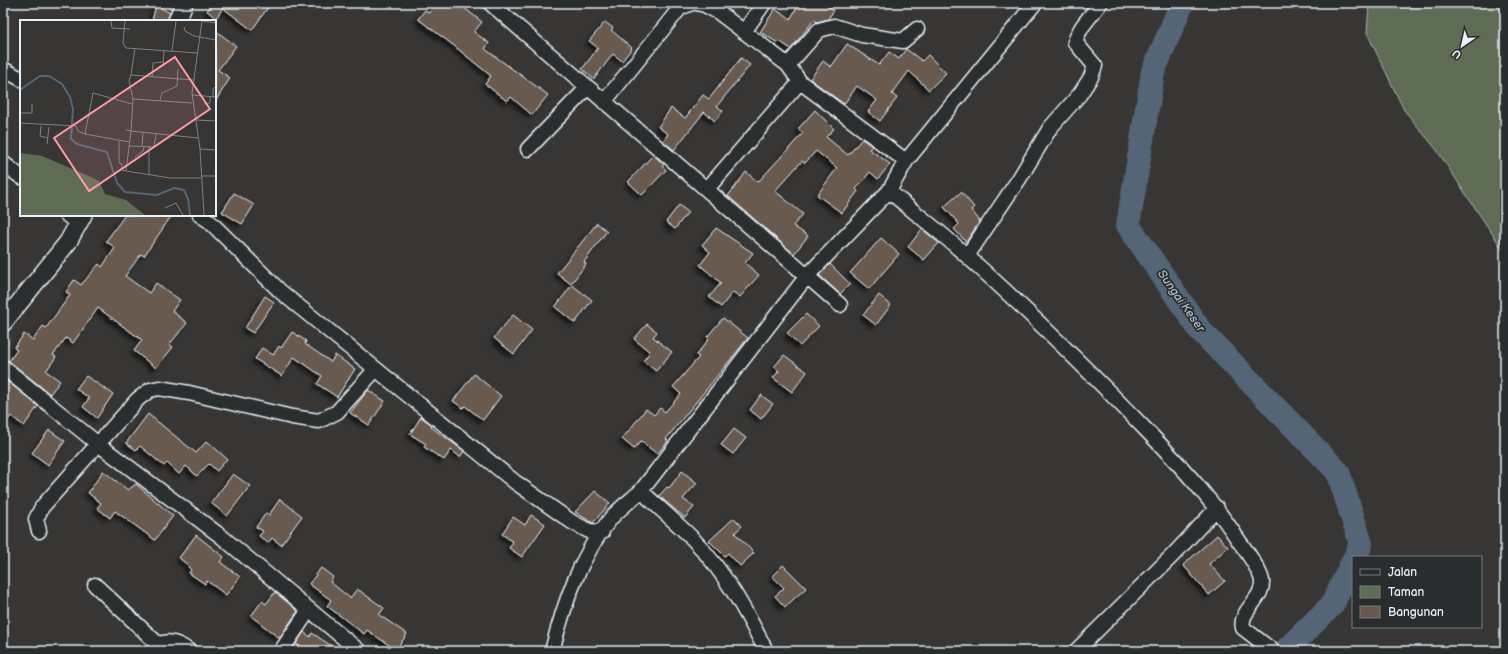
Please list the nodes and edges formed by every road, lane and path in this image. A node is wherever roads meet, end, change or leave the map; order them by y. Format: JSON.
{"nodes":[{"id":1,"x":184,"y":3,"type":"edge"},
{"id":2,"x":490,"y":3,"type":"edge"},
{"id":3,"x":692,"y":3,"type":"edge"},
{"id":4,"x":696,"y":3,"type":"edge"},
{"id":5,"x":764,"y":3,"type":"edge"},
{"id":6,"x":1035,"y":3,"type":"edge"},
{"id":7,"x":1100,"y":3,"type":"edge"},
{"id":8,"x":177,"y":20,"type":"edge"},
{"id":9,"x":916,"y":29,"type":"dead end"},
{"id":10,"x":744,"y":32,"type":"junction"},
{"id":11,"x":788,"y":65,"type":"junction"},
{"id":12,"x":3,"y":69,"type":"edge"},
{"id":13,"x":20,"y":78,"type":"edge"},
{"id":14,"x":800,"y":82,"type":"junction"},
{"id":15,"x":587,"y":88,"type":"junction"},
{"id":16,"x":604,"y":102,"type":"junction"},
{"id":17,"x":528,"y":149,"type":"dead end"},
{"id":18,"x":906,"y":161,"type":"junction"},
{"id":19,"x":3,"y":163,"type":"edge"},
{"id":20,"x":20,"y":177,"type":"edge"},
{"id":21,"x":707,"y":189,"type":"junction"},
{"id":22,"x":889,"y":191,"type":"junction"},
{"id":23,"x":201,"y":216,"type":"edge"},
{"id":24,"x":76,"y":218,"type":"edge"},
{"id":25,"x":967,"y":256,"type":"junction"},
{"id":26,"x":807,"y":276,"type":"junction"},
{"id":27,"x":840,"y":305,"type":"dead end"},
{"id":28,"x":3,"y":323,"type":"edge"},
{"id":29,"x":3,"y":367,"type":"edge"},
{"id":30,"x":376,"y":369,"type":"junction"},
{"id":31,"x":98,"y":444,"type":"junction"},
{"id":32,"x":641,"y":491,"type":"junction"},
{"id":33,"x":1217,"y":508,"type":"junction"},
{"id":34,"x":39,"y":531,"type":"dead end"},
{"id":35,"x":602,"y":532,"type":"junction"},
{"id":36,"x":95,"y":585,"type":"dead end"},
{"id":37,"x":309,"y":610,"type":"junction"},
{"id":38,"x":155,"y":648,"type":"edge"},
{"id":39,"x":189,"y":651,"type":"edge"},
{"id":40,"x":281,"y":651,"type":"edge"},
{"id":41,"x":359,"y":651,"type":"edge"},
{"id":42,"x":552,"y":651,"type":"edge"},
{"id":43,"x":766,"y":651,"type":"edge"},
{"id":44,"x":1076,"y":651,"type":"edge"},
{"id":45,"x":1273,"y":651,"type":"edge"}],
"edges":[{"from":1,"to":8,"type":"main road"},
{"from":2,"to":15,"type":"street"},
{"from":3,"to":16,"type":"street"},
{"from":4,"to":10,"type":"street"},
{"from":5,"to":10,"type":"street"},
{"from":6,"to":18,"type":"street"},
{"from":7,"to":25,"type":"street"},
{"from":9,"to":11,"type":"street"},
{"from":10,"to":11,"type":"street"},
{"from":11,"to":14,"type":"street"},
{"from":12,"to":13,"type":"street"},
{"from":14,"to":18,"type":"street"},
{"from":14,"to":21,"type":"street"},
{"from":15,"to":16,"type":"street"},
{"from":15,"to":17,"type":"street"},
{"from":16,"to":21,"type":"street"},
{"from":18,"to":22,"type":"street"},
{"from":19,"to":20,"type":"street"},
{"from":21,"to":26,"type":"street"},
{"from":22,"to":25,"type":"street"},
{"from":22,"to":26,"type":"street"},
{"from":23,"to":30,"type":"street"},
{"from":24,"to":28,"type":"main road"},
{"from":25,"to":33,"type":"street"},
{"from":26,"to":27,"type":"street"},
{"from":26,"to":32,"type":"street"},
{"from":29,"to":31,"type":"street"},
{"from":30,"to":31,"type":"street"},
{"from":30,"to":35,"type":"street"},
{"from":31,"to":34,"type":"street"},
{"from":31,"to":37,"type":"street"},
{"from":32,"to":35,"type":"street"},
{"from":32,"to":43,"type":"street"},
{"from":33,"to":44,"type":"street"},
{"from":33,"to":45,"type":"street"},
{"from":35,"to":42,"type":"street"},
{"from":36,"to":38,"type":"street"},
{"from":37,"to":40,"type":"street"},
{"from":37,"to":41,"type":"street"},
{"from":38,"to":39,"type":"street"}]}
